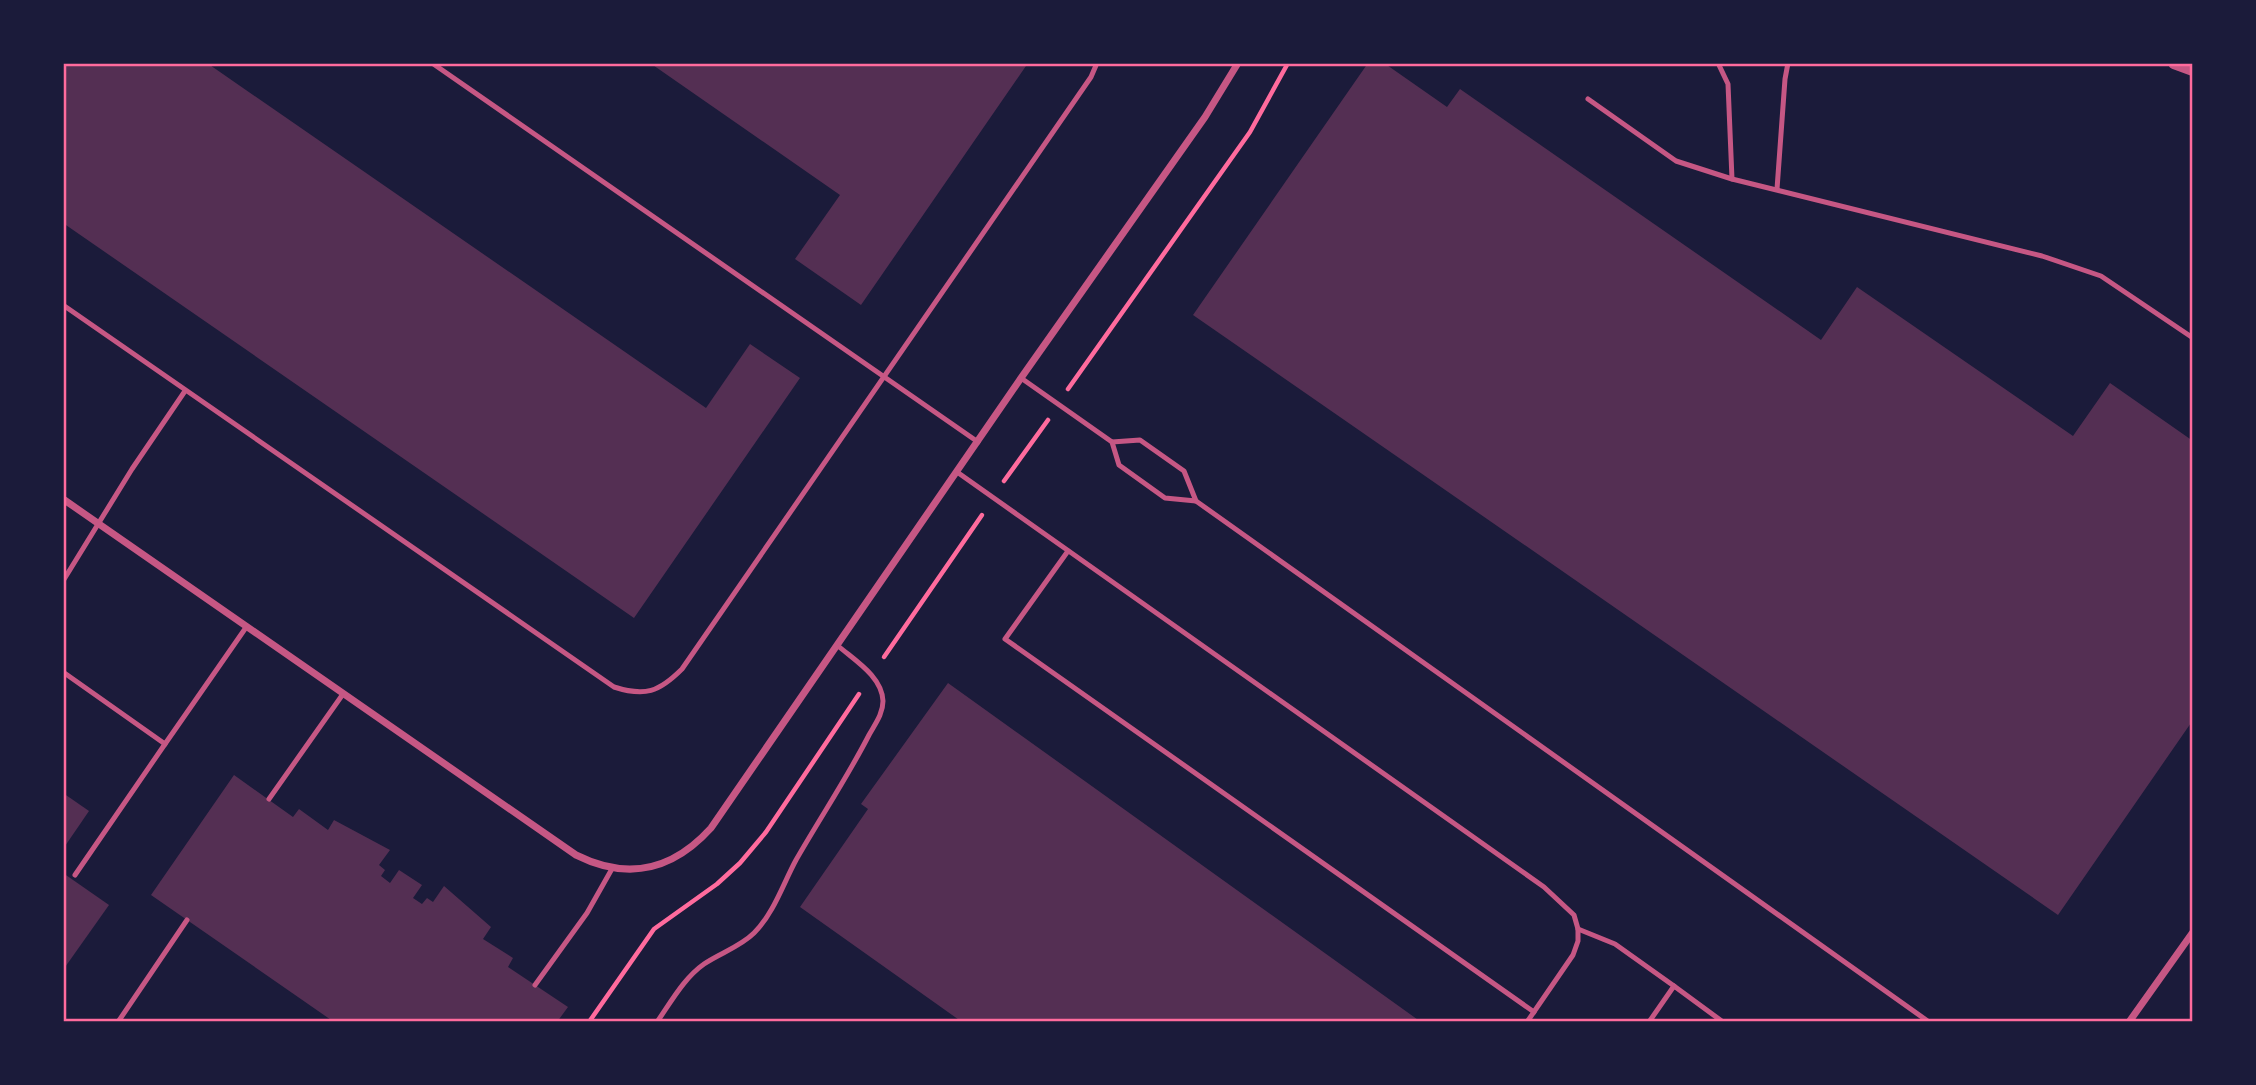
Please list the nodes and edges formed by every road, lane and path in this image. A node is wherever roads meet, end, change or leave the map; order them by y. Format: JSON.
{"nodes":[{"id":1,"x":432,"y":63,"type":"edge"},
{"id":2,"x":1097,"y":63,"type":"edge"},
{"id":3,"x":1238,"y":63,"type":"edge"},
{"id":4,"x":1288,"y":63,"type":"edge"},
{"id":5,"x":1718,"y":63,"type":"edge"},
{"id":6,"x":1788,"y":63,"type":"edge"},
{"id":7,"x":2174,"y":63,"type":"edge"},
{"id":8,"x":2193,"y":70,"type":"edge"},
{"id":9,"x":1588,"y":99,"type":"dead end"},
{"id":10,"x":1732,"y":179,"type":"junction"},
{"id":11,"x":1777,"y":189,"type":"junction"},
{"id":12,"x":63,"y":304,"type":"edge"},
{"id":13,"x":2193,"y":338,"type":"edge"},
{"id":14,"x":1100,"y":344,"type":"dead end"},
{"id":15,"x":883,"y":376,"type":"junction"},
{"id":16,"x":1021,"y":378,"type":"junction"},
{"id":17,"x":186,"y":391,"type":"junction"},
{"id":18,"x":978,"y":442,"type":"junction"},
{"id":19,"x":1112,"y":442,"type":"junction"},
{"id":20,"x":1027,"y":449,"type":"dead end"},
{"id":21,"x":957,"y":472,"type":"junction"},
{"id":22,"x":1007,"y":478,"type":"dead end"},
{"id":23,"x":63,"y":499,"type":"edge"},
{"id":24,"x":1196,"y":501,"type":"junction"},
{"id":25,"x":981,"y":517,"type":"dead end"},
{"id":26,"x":98,"y":523,"type":"junction"},
{"id":27,"x":1068,"y":551,"type":"junction"},
{"id":28,"x":63,"y":581,"type":"edge"},
{"id":29,"x":247,"y":626,"type":"junction"},
{"id":30,"x":837,"y":645,"type":"junction"},
{"id":31,"x":884,"y":657,"type":"dead end"},
{"id":32,"x":63,"y":672,"type":"edge"},
{"id":33,"x":343,"y":694,"type":"junction"},
{"id":34,"x":855,"y":699,"type":"dead end"},
{"id":35,"x":165,"y":744,"type":"junction"},
{"id":36,"x":269,"y":799,"type":"dead end"},
{"id":37,"x":613,"y":867,"type":"junction"},
{"id":38,"x":75,"y":875,"type":"dead end"},
{"id":39,"x":187,"y":920,"type":"dead end"},
{"id":40,"x":1578,"y":929,"type":"junction"},
{"id":41,"x":2193,"y":932,"type":"edge"},
{"id":42,"x":536,"y":985,"type":"dead end"},
{"id":43,"x":1674,"y":986,"type":"junction"},
{"id":44,"x":1534,"y":1013,"type":"junction"},
{"id":45,"x":118,"y":1022,"type":"edge"},
{"id":46,"x":589,"y":1022,"type":"edge"},
{"id":47,"x":657,"y":1022,"type":"edge"},
{"id":48,"x":1527,"y":1022,"type":"edge"},
{"id":49,"x":1648,"y":1022,"type":"edge"},
{"id":50,"x":1723,"y":1022,"type":"edge"},
{"id":51,"x":1929,"y":1022,"type":"edge"},
{"id":52,"x":2129,"y":1022,"type":"edge"}],
"edges":[{"from":1,"to":15,"type":"lane"},
{"from":2,"to":15,"type":"lane"},
{"from":3,"to":16,"type":"street"},
{"from":4,"to":14,"type":"path"},
{"from":5,"to":10,"type":"lane"},
{"from":6,"to":11,"type":"lane"},
{"from":7,"to":8,"type":"street"},
{"from":9,"to":10,"type":"lane"},
{"from":10,"to":11,"type":"lane"},
{"from":11,"to":13,"type":"lane"},
{"from":12,"to":17,"type":"lane"},
{"from":15,"to":17,"type":"lane"},
{"from":15,"to":18,"type":"lane"},
{"from":16,"to":18,"type":"street"},
{"from":16,"to":19,"type":"lane"},
{"from":17,"to":26,"type":"lane"},
{"from":18,"to":21,"type":"street"},
{"from":19,"to":24,"type":"lane"},
{"from":19,"to":24,"type":"lane"},
{"from":20,"to":22,"type":"path"},
{"from":21,"to":27,"type":"lane"},
{"from":21,"to":30,"type":"street"},
{"from":23,"to":26,"type":"street"},
{"from":24,"to":51,"type":"lane"},
{"from":25,"to":31,"type":"path"},
{"from":26,"to":28,"type":"lane"},
{"from":26,"to":29,"type":"street"},
{"from":27,"to":40,"type":"lane"},
{"from":27,"to":44,"type":"lane"},
{"from":29,"to":33,"type":"street"},
{"from":29,"to":35,"type":"lane"},
{"from":30,"to":37,"type":"street"},
{"from":30,"to":47,"type":"lane"},
{"from":32,"to":35,"type":"lane"},
{"from":33,"to":36,"type":"lane"},
{"from":33,"to":37,"type":"street"},
{"from":34,"to":46,"type":"path"},
{"from":35,"to":38,"type":"lane"},
{"from":37,"to":42,"type":"lane"},
{"from":39,"to":45,"type":"lane"},
{"from":40,"to":43,"type":"lane"},
{"from":40,"to":44,"type":"lane"},
{"from":41,"to":52,"type":"street"},
{"from":43,"to":49,"type":"lane"},
{"from":43,"to":50,"type":"lane"},
{"from":44,"to":48,"type":"lane"}]}
